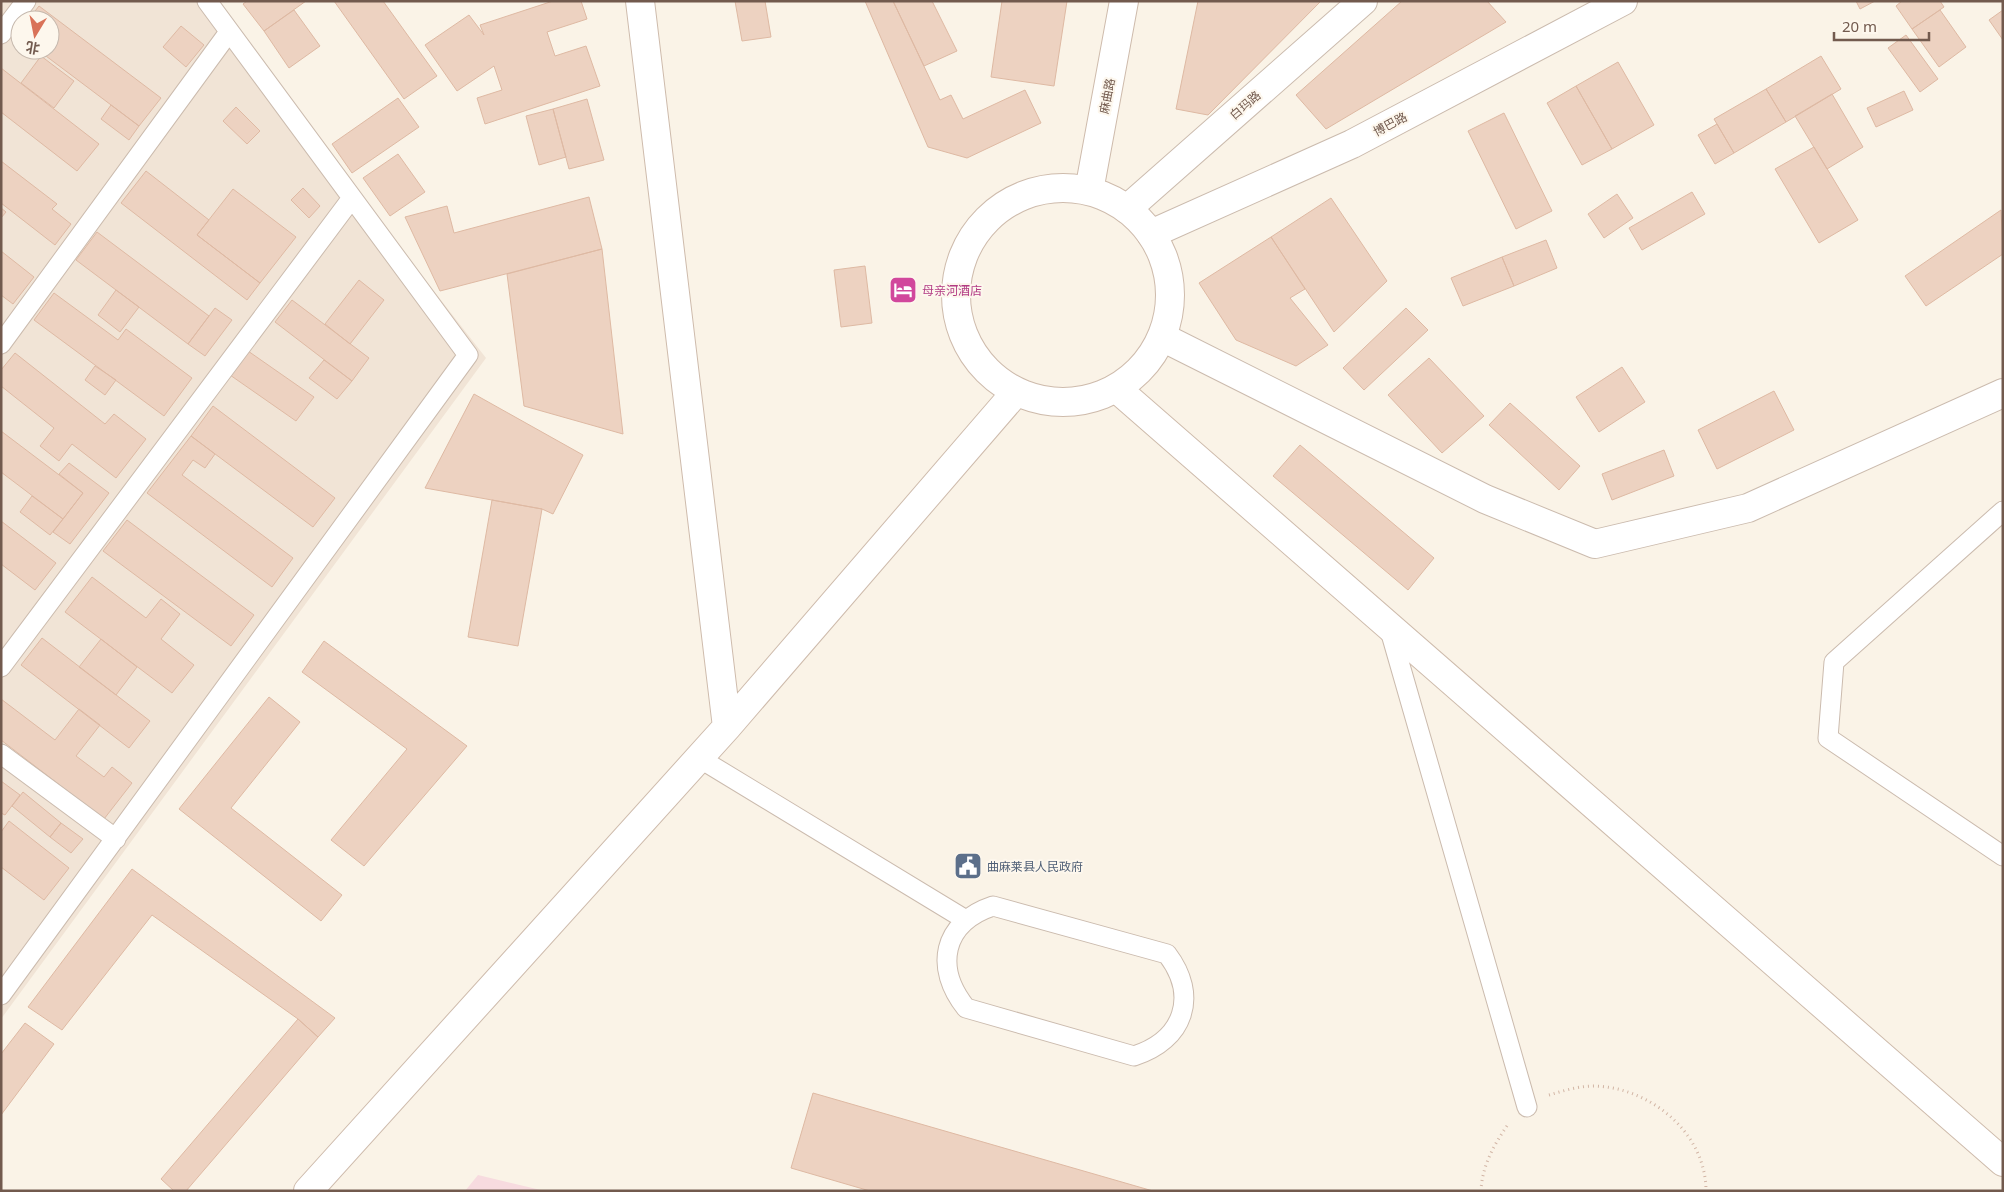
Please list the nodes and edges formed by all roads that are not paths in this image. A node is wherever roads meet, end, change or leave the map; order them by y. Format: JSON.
{"nodes":[{"id":1,"x":26,"y":1,"type":"edge"},
{"id":2,"x":207,"y":1,"type":"edge"},
{"id":3,"x":640,"y":1,"type":"edge"},
{"id":4,"x":1124,"y":1,"type":"edge"},
{"id":5,"x":1363,"y":1,"type":"edge"},
{"id":6,"x":1623,"y":1,"type":"edge"},
{"id":7,"x":230,"y":32,"type":"junction"},
{"id":8,"x":1,"y":34,"type":"edge"},
{"id":9,"x":1089,"y":191,"type":"junction"},
{"id":10,"x":352,"y":198,"type":"junction"},
{"id":11,"x":1127,"y":209,"type":"junction"},
{"id":12,"x":1151,"y":234,"type":"junction"},
{"id":13,"x":1162,"y":337,"type":"junction"},
{"id":14,"x":1,"y":344,"type":"edge"},
{"id":15,"x":1116,"y":388,"type":"junction"},
{"id":16,"x":1016,"y":392,"type":"junction"},
{"id":17,"x":2002,"y":394,"type":"edge"},
{"id":18,"x":2003,"y":511,"type":"edge"},
{"id":19,"x":1389,"y":626,"type":"junction"},
{"id":20,"x":1,"y":667,"type":"edge"},
{"id":21,"x":727,"y":727,"type":"junction"},
{"id":22,"x":1,"y":754,"type":"edge"},
{"id":23,"x":699,"y":758,"type":"junction"},
{"id":24,"x":116,"y":839,"type":"junction"},
{"id":25,"x":2003,"y":856,"type":"edge"},
{"id":26,"x":966,"y":920,"type":"junction"},
{"id":27,"x":1,"y":995,"type":"edge"},
{"id":28,"x":1527,"y":1107,"type":"road end"},
{"id":29,"x":2003,"y":1162,"type":"edge"},
{"id":30,"x":308,"y":1191,"type":"edge"}],
"edges":[{"from":1,"to":8,"type":"lane"},
{"from":2,"to":7,"type":"lane"},
{"from":3,"to":21,"type":"main road"},
{"from":4,"to":9,"type":"main road","name":"麻曲路"},
{"from":5,"to":11,"type":"main road","name":"白玛路"},
{"from":6,"to":12,"type":"main road","name":"博巴路"},
{"from":7,"to":10,"type":"lane"},
{"from":7,"to":14,"type":"lane"},
{"from":9,"to":11,"type":"main road"},
{"from":9,"to":16,"type":"main road"},
{"from":10,"to":20,"type":"lane"},
{"from":10,"to":24,"type":"lane"},
{"from":11,"to":12,"type":"main road"},
{"from":12,"to":13,"type":"main road"},
{"from":13,"to":15,"type":"main road"},
{"from":13,"to":17,"type":"main road"},
{"from":15,"to":16,"type":"main road"},
{"from":15,"to":19,"type":"main road"},
{"from":16,"to":21,"type":"main road"},
{"from":18,"to":25,"type":"lane"},
{"from":19,"to":28,"type":"lane"},
{"from":19,"to":29,"type":"main road"},
{"from":21,"to":23,"type":"main road"},
{"from":22,"to":24,"type":"lane"},
{"from":23,"to":26,"type":"lane"},
{"from":23,"to":30,"type":"main road"},
{"from":24,"to":27,"type":"lane"},
{"from":26,"to":26,"type":"lane"}]}
